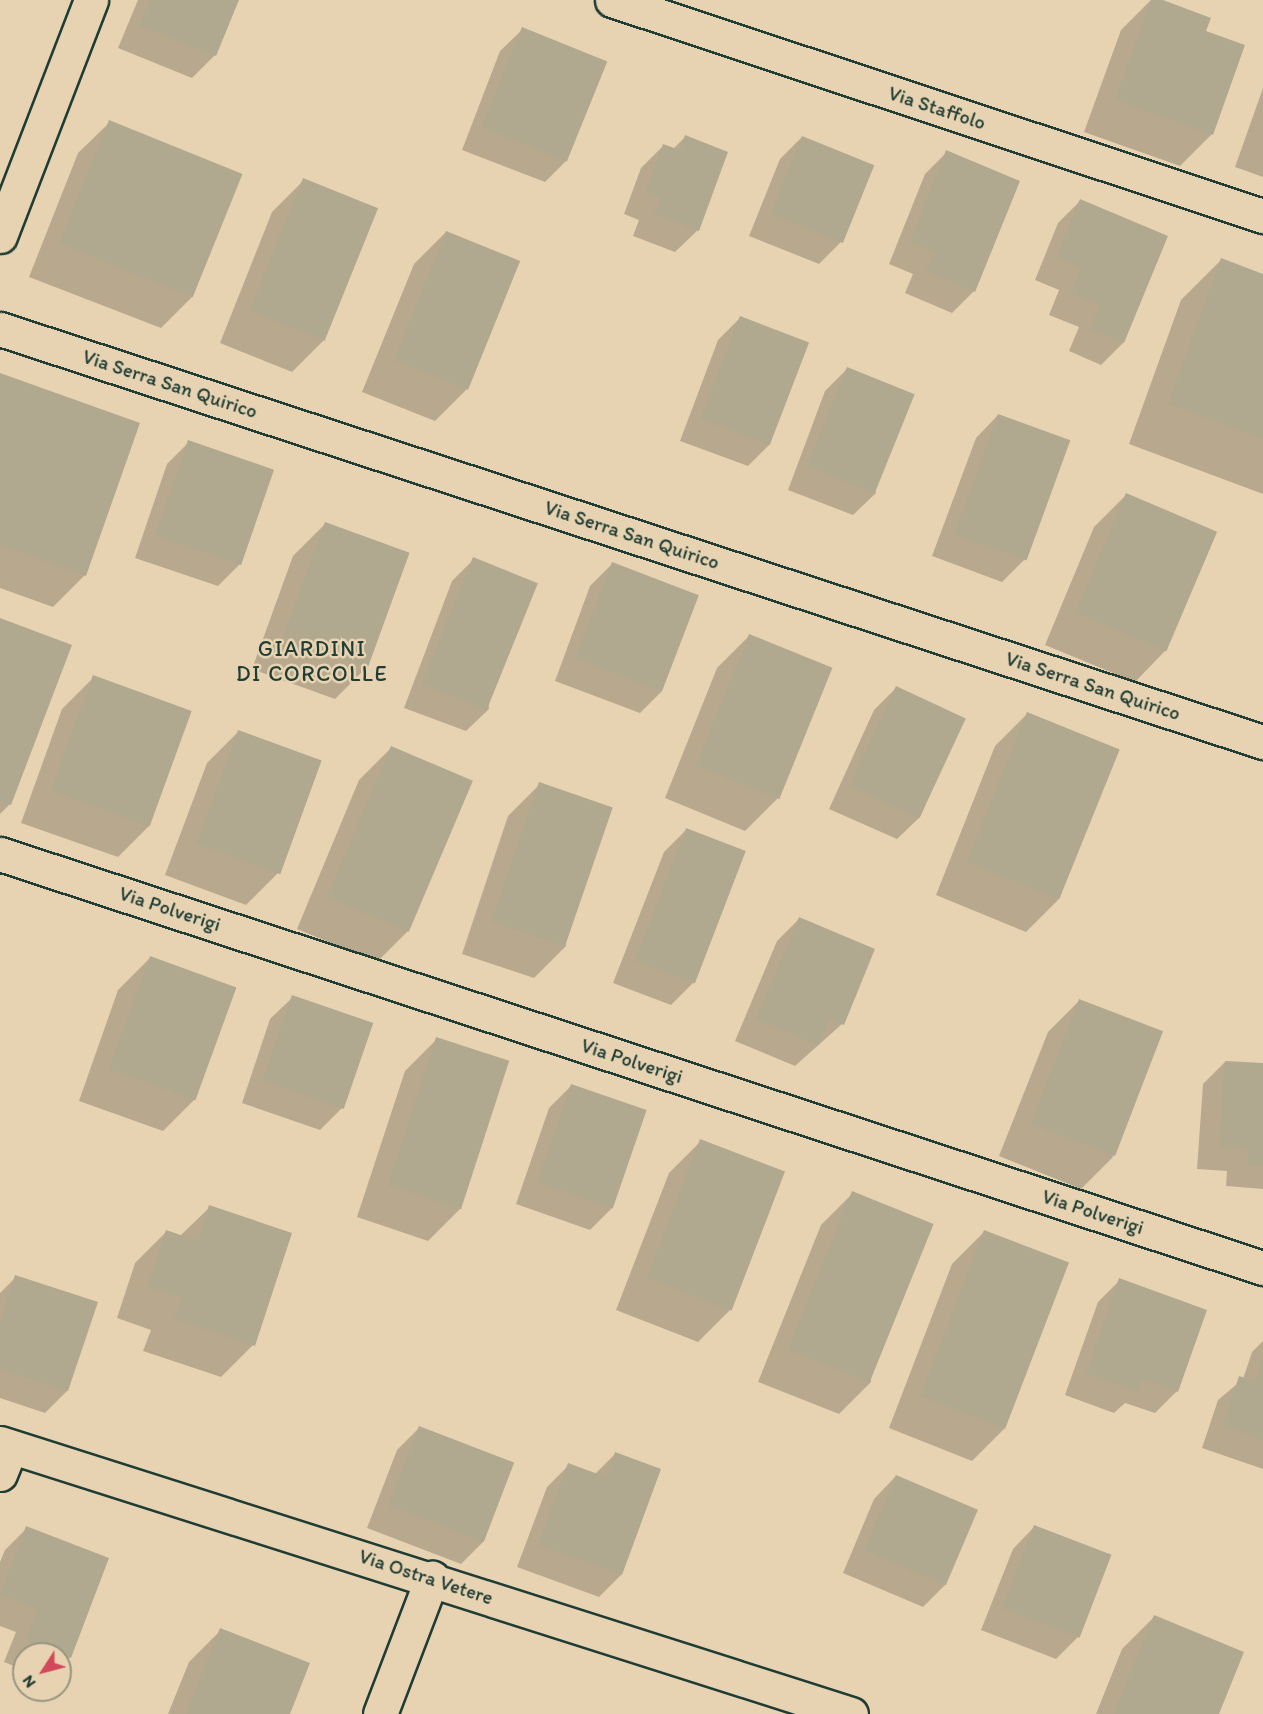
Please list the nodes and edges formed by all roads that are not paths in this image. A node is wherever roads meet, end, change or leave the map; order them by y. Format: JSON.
{"nodes":[{"id":1,"x":91,"y":0,"type":"edge"},
{"id":2,"x":612,"y":0,"type":"edge"},
{"id":3,"x":1263,"y":216,"type":"edge"},
{"id":4,"x":0,"y":236,"type":"edge"},
{"id":5,"x":0,"y":329,"type":"edge"},
{"id":6,"x":1263,"y":742,"type":"edge"},
{"id":7,"x":0,"y":854,"type":"edge"},
{"id":8,"x":1263,"y":1268,"type":"edge"},
{"id":9,"x":4,"y":1455,"type":"edge"},
{"id":10,"x":432,"y":1578,"type":"junction"},
{"id":11,"x":380,"y":1714,"type":"edge"},
{"id":12,"x":851,"y":1714,"type":"edge"}],
"edges":[{"from":1,"to":4,"type":"street"},
{"from":2,"to":3,"type":"street","name":"Via Staffolo"},
{"from":5,"to":6,"type":"street","name":"Via Serra San Quirico"},
{"from":7,"to":8,"type":"street","name":"Via Polverigi"},
{"from":9,"to":10,"type":"street","name":"Via Ostra Vetere"},
{"from":10,"to":11,"type":"street"},
{"from":10,"to":12,"type":"street","name":"Via Ostra Vetere"}]}
